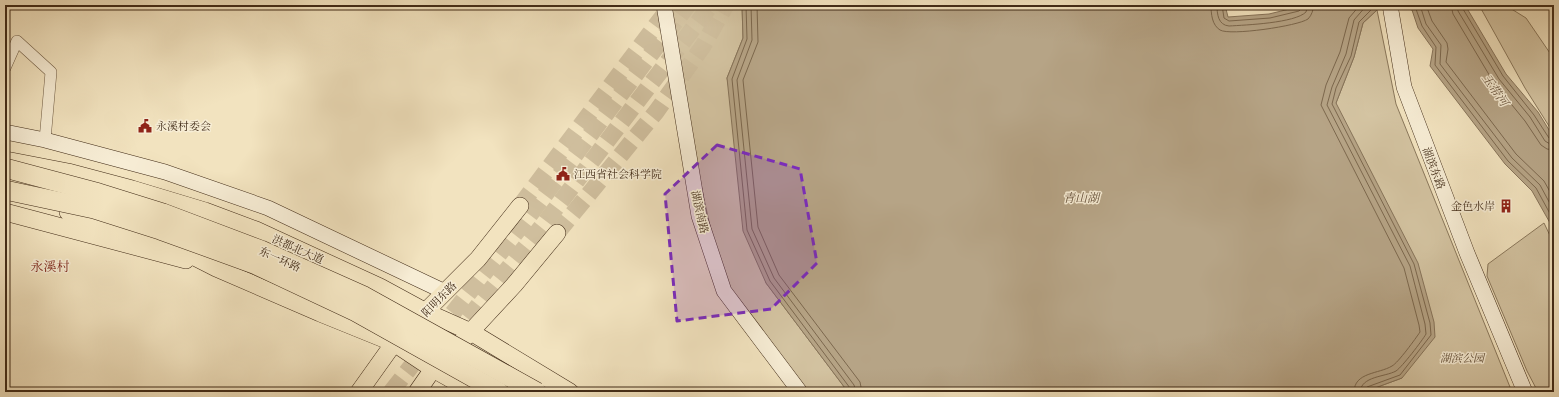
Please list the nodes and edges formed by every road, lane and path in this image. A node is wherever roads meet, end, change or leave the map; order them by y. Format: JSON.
{"nodes":[{"id":1,"x":664,"y":5,"type":"edge"},
{"id":2,"x":1390,"y":5,"type":"edge"},
{"id":3,"x":5,"y":68,"type":"edge"},
{"id":4,"x":5,"y":132,"type":"edge"},
{"id":5,"x":45,"y":140,"type":"junction"},
{"id":6,"x":5,"y":150,"type":"edge"},
{"id":7,"x":5,"y":160,"type":"edge"},
{"id":8,"x":5,"y":168,"type":"edge"},
{"id":9,"x":5,"y":190,"type":"edge"},
{"id":10,"x":5,"y":197,"type":"edge"},
{"id":11,"x":520,"y":206,"type":"tunnel mouth"},
{"id":12,"x":5,"y":212,"type":"edge"},
{"id":13,"x":557,"y":233,"type":"tunnel mouth"},
{"id":14,"x":216,"y":268,"type":"junction"},
{"id":15,"x":380,"y":287,"type":"junction"},
{"id":16,"x":445,"y":292,"type":"junction"},
{"id":17,"x":426,"y":312,"type":"junction"},
{"id":18,"x":471,"y":332,"type":"junction"},
{"id":19,"x":394,"y":343,"type":"junction"},
{"id":20,"x":433,"y":369,"type":"junction"},
{"id":21,"x":359,"y":392,"type":"edge"},
{"id":22,"x":417,"y":392,"type":"edge"},
{"id":23,"x":474,"y":392,"type":"edge"},
{"id":24,"x":499,"y":392,"type":"edge"},
{"id":25,"x":537,"y":392,"type":"edge"},
{"id":26,"x":570,"y":392,"type":"edge"},
{"id":27,"x":800,"y":392,"type":"edge"},
{"id":28,"x":1525,"y":392,"type":"edge"}],
"edges":[{"from":1,"to":27,"type":"street","name":"湖滨南路"},
{"from":2,"to":28,"type":"street","name":"湖滨东路"},
{"from":3,"to":5,"type":"street"},
{"from":4,"to":5,"type":"street"},
{"from":5,"to":16,"type":"street"},
{"from":6,"to":15,"type":"main road"},
{"from":7,"to":15,"type":"main road","name":"洪都北大道"},
{"from":8,"to":25,"type":"highway","name":"东一环路","bridge":true},
{"from":9,"to":24,"type":"highway","name":"东一环路","bridge":true},
{"from":10,"to":14,"type":"main road"},
{"from":11,"to":16,"type":"main road","name":"阳明东路"},
{"from":12,"to":14,"type":"main road"},
{"from":13,"to":18,"type":"main road"},
{"from":14,"to":19,"type":"main road"},
{"from":15,"to":17,"type":"main road","name":"洪都北大道"},
{"from":16,"to":17,"type":"main road","name":"阳明东路"},
{"from":17,"to":18,"type":"main road","name":"洪都北大道"},
{"from":17,"to":19,"type":"main road","name":"阳明东路"},
{"from":18,"to":20,"type":"main road"},
{"from":18,"to":26,"type":"main road","name":"洪都北大道"},
{"from":19,"to":20,"type":"main road"},
{"from":19,"to":21,"type":"main road","name":"阳明东路"},
{"from":20,"to":22,"type":"main road"},
{"from":20,"to":23,"type":"main road"}]}
